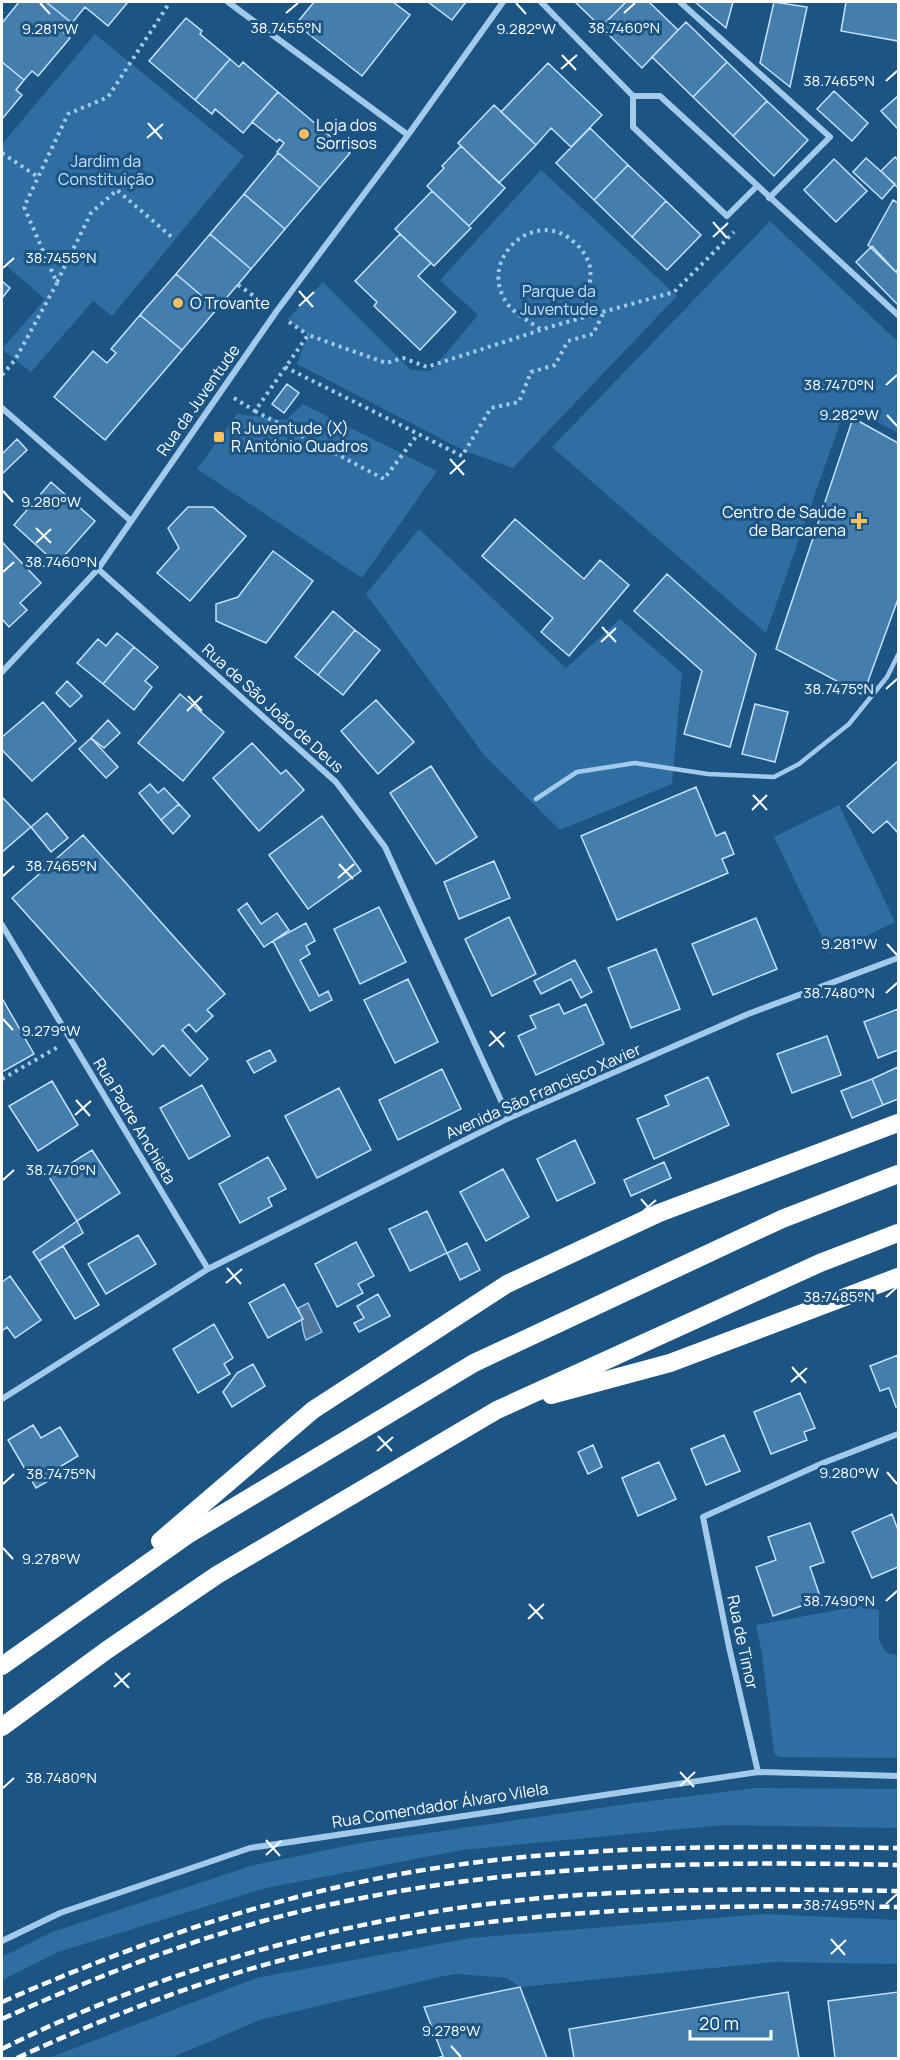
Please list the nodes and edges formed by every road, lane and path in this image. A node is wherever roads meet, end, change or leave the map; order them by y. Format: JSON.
{"nodes":[{"id":1,"x":170,"y":2,"type":"edge"},
{"id":2,"x":228,"y":2,"type":"edge"},
{"id":3,"x":503,"y":2,"type":"edge"},
{"id":4,"x":541,"y":2,"type":"edge"},
{"id":5,"x":680,"y":2,"type":"edge"},
{"id":6,"x":633,"y":96,"type":"junction"},
{"id":7,"x":408,"y":135,"type":"junction"},
{"id":8,"x":2,"y":153,"type":"edge"},
{"id":9,"x":38,"y":177,"type":"junction"},
{"id":10,"x":757,"y":186,"type":"junction"},
{"id":11,"x":769,"y":198,"type":"junction"},
{"id":12,"x":737,"y":229,"type":"dead end"},
{"id":13,"x":174,"y":239,"type":"dead end"},
{"id":14,"x":57,"y":283,"type":"junction"},
{"id":15,"x":238,"y":285,"type":"dead end"},
{"id":16,"x":606,"y":310,"type":"junction"},
{"id":17,"x":276,"y":312,"type":"junction"},
{"id":18,"x":898,"y":315,"type":"edge"},
{"id":19,"x":580,"y":317,"type":"junction"},
{"id":20,"x":541,"y":329,"type":"junction"},
{"id":21,"x":308,"y":335,"type":"junction"},
{"id":22,"x":285,"y":367,"type":"junction"},
{"id":23,"x":2,"y":375,"type":"edge"},
{"id":24,"x":221,"y":390,"type":"junction"},
{"id":25,"x":2,"y":408,"type":"edge"},
{"id":26,"x":255,"y":411,"type":"junction"},
{"id":27,"x":418,"y":434,"type":"junction"},
{"id":28,"x":131,"y":521,"type":"junction"},
{"id":29,"x":98,"y":569,"type":"junction"},
{"id":30,"x":898,"y":655,"type":"edge"},
{"id":31,"x":2,"y":672,"type":"edge"},
{"id":32,"x":536,"y":799,"type":"dead end"},
{"id":33,"x":2,"y":926,"type":"edge"},
{"id":34,"x":898,"y":958,"type":"edge"},
{"id":35,"x":71,"y":1040,"type":"junction"},
{"id":36,"x":2,"y":1079,"type":"edge"},
{"id":37,"x":509,"y":1118,"type":"junction"},
{"id":38,"x":898,"y":1123,"type":"edge"},
{"id":39,"x":898,"y":1174,"type":"edge"},
{"id":40,"x":898,"y":1233,"type":"edge"},
{"id":41,"x":208,"y":1269,"type":"junction"},
{"id":42,"x":898,"y":1278,"type":"edge"},
{"id":43,"x":2,"y":1399,"type":"edge"},
{"id":44,"x":497,"y":1410,"type":"junction"},
{"id":45,"x":898,"y":1434,"type":"edge"},
{"id":46,"x":80,"y":1611,"type":"junction"},
{"id":47,"x":2,"y":1666,"type":"edge"},
{"id":48,"x":2,"y":1727,"type":"edge"},
{"id":49,"x":758,"y":1772,"type":"junction"},
{"id":50,"x":898,"y":1776,"type":"edge"},
{"id":51,"x":2,"y":1941,"type":"edge"}],
"edges":[{"from":1,"to":9,"type":"path"},
{"from":2,"to":7,"type":"street"},
{"from":3,"to":7,"type":"street","name":"Rua da Juventude"},
{"from":4,"to":6,"type":"street"},
{"from":5,"to":11,"type":"street"},
{"from":6,"to":10,"type":"street"},
{"from":6,"to":10,"type":"street"},
{"from":7,"to":17,"type":"street","name":"Rua da Juventude"},
{"from":8,"to":9,"type":"path"},
{"from":9,"to":14,"type":"path"},
{"from":10,"to":11,"type":"street"},
{"from":11,"to":18,"type":"street"},
{"from":12,"to":16,"type":"path"},
{"from":13,"to":14,"type":"path"},
{"from":14,"to":23,"type":"path"},
{"from":15,"to":17,"type":"path"},
{"from":16,"to":19,"type":"path"},
{"from":16,"to":27,"type":"path"},
{"from":17,"to":21,"type":"path"},
{"from":17,"to":24,"type":"street","name":"Rua da Juventude"},
{"from":19,"to":20,"type":"path"},
{"from":19,"to":20,"type":"path"},
{"from":20,"to":21,"type":"path"},
{"from":21,"to":22,"type":"path"},
{"from":22,"to":26,"type":"path"},
{"from":22,"to":27,"type":"path"},
{"from":24,"to":26,"type":"path"},
{"from":24,"to":28,"type":"street","name":"Rua da Juventude"},
{"from":25,"to":28,"type":"street"},
{"from":26,"to":27,"type":"path"},
{"from":28,"to":29,"type":"street","name":"Rua da Juventude"},
{"from":29,"to":31,"type":"street","name":"Rua da Juventude"},
{"from":29,"to":37,"type":"street","name":"Rua de São João de Deus"},
{"from":30,"to":32,"type":"lane"},
{"from":33,"to":35,"type":"street","name":"Rua Padre Anchieta"},
{"from":34,"to":37,"type":"street","name":"Avenida São Francisco Xavier"},
{"from":35,"to":36,"type":"path"},
{"from":35,"to":41,"type":"street","name":"Rua Padre Anchieta"},
{"from":37,"to":41,"type":"street","name":"Avenida São Francisco Xavier"},
{"from":38,"to":46,"type":"highway"},
{"from":39,"to":46,"type":"highway"},
{"from":40,"to":44,"type":"highway"},
{"from":41,"to":43,"type":"street","name":"Avenida São Francisco Xavier"},
{"from":42,"to":44,"type":"highway"},
{"from":44,"to":48,"type":"highway"},
{"from":45,"to":49,"type":"street","name":"Rua de Timor"},
{"from":46,"to":47,"type":"highway"},
{"from":49,"to":50,"type":"street","name":"Rua Comendador Álvaro Vilela"},
{"from":49,"to":51,"type":"street","name":"Rua Comendador Álvaro Vilela"}]}
